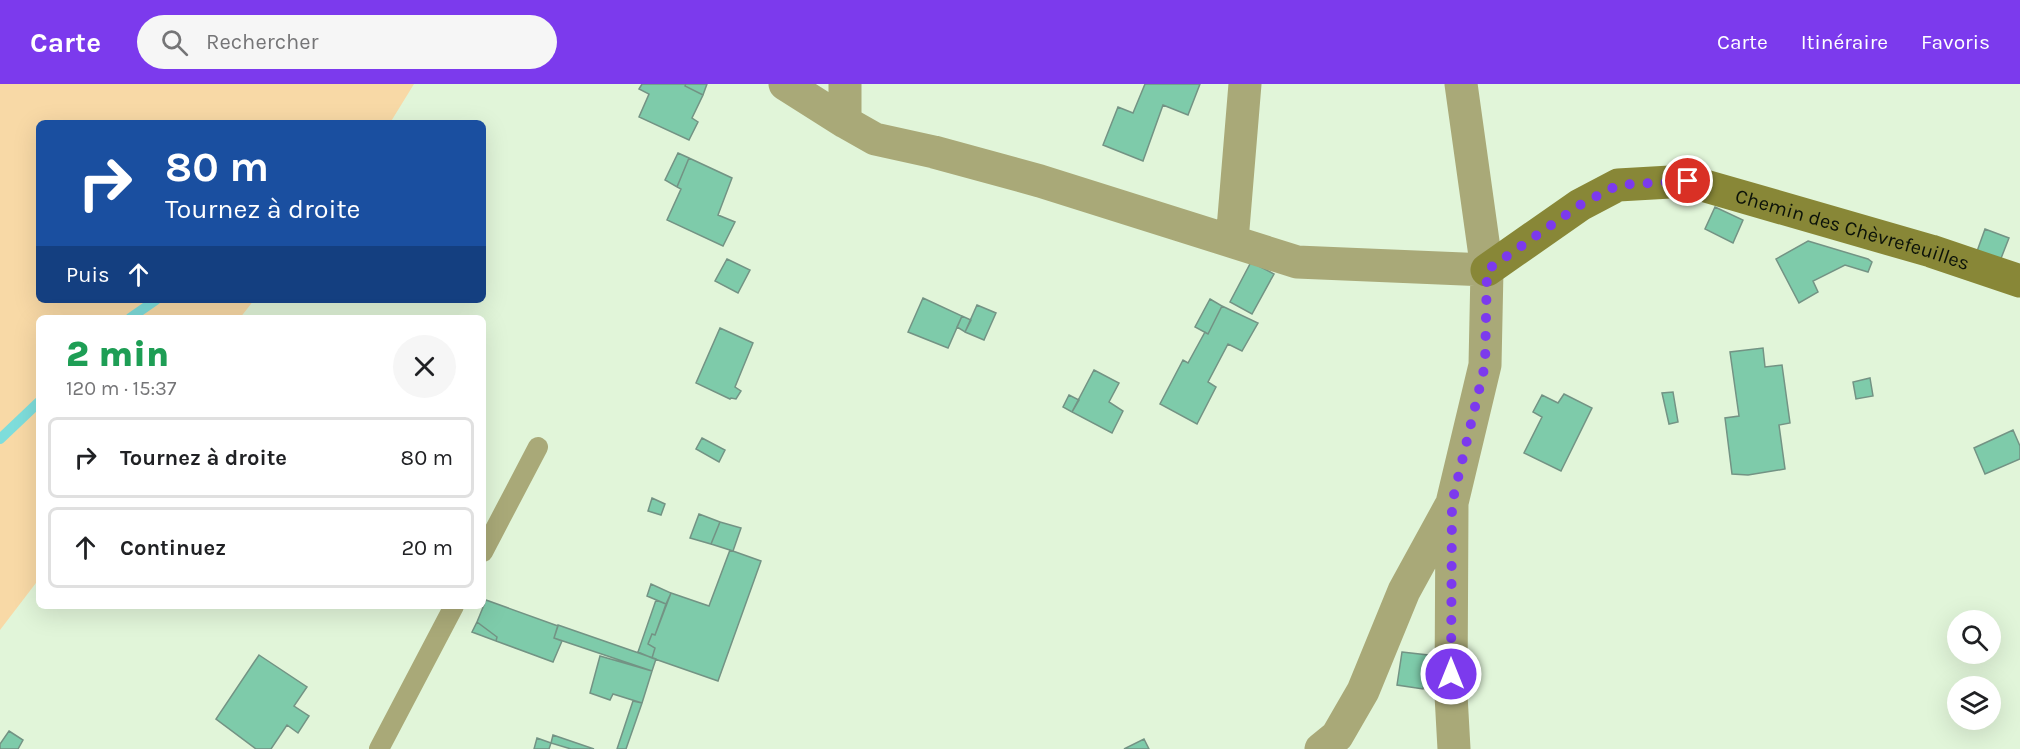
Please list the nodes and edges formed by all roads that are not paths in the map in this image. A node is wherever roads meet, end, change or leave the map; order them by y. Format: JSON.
{"nodes":[{"id":1,"x":785,"y":84,"type":"edge"},
{"id":2,"x":845,"y":84,"type":"edge"},
{"id":3,"x":1245,"y":84,"type":"edge"},
{"id":4,"x":1461,"y":84,"type":"edge"},
{"id":5,"x":845,"y":122,"type":"junction"},
{"id":6,"x":1232,"y":241,"type":"junction"},
{"id":7,"x":1487,"y":270,"type":"junction"},
{"id":8,"x":2020,"y":281,"type":"edge"},
{"id":9,"x":538,"y":447,"type":"dead end"},
{"id":10,"x":1452,"y":503,"type":"junction"},
{"id":11,"x":486,"y":546,"type":"edge"},
{"id":12,"x":452,"y":609,"type":"edge"},
{"id":13,"x":379,"y":749,"type":"edge"},
{"id":14,"x":1321,"y":749,"type":"edge"},
{"id":15,"x":1454,"y":749,"type":"edge"}],
"edges":[{"from":1,"to":5,"type":"street"},
{"from":2,"to":5,"type":"street"},
{"from":3,"to":6,"type":"street"},
{"from":4,"to":7,"type":"street"},
{"from":5,"to":6,"type":"street"},
{"from":6,"to":7,"type":"street"},
{"from":7,"to":8,"type":"street","name":"Chemin des Chèvrefeuilles"},
{"from":7,"to":10,"type":"street"},
{"from":9,"to":11,"type":"lane"},
{"from":10,"to":14,"type":"street"},
{"from":10,"to":15,"type":"street"},
{"from":12,"to":13,"type":"lane"}]}
